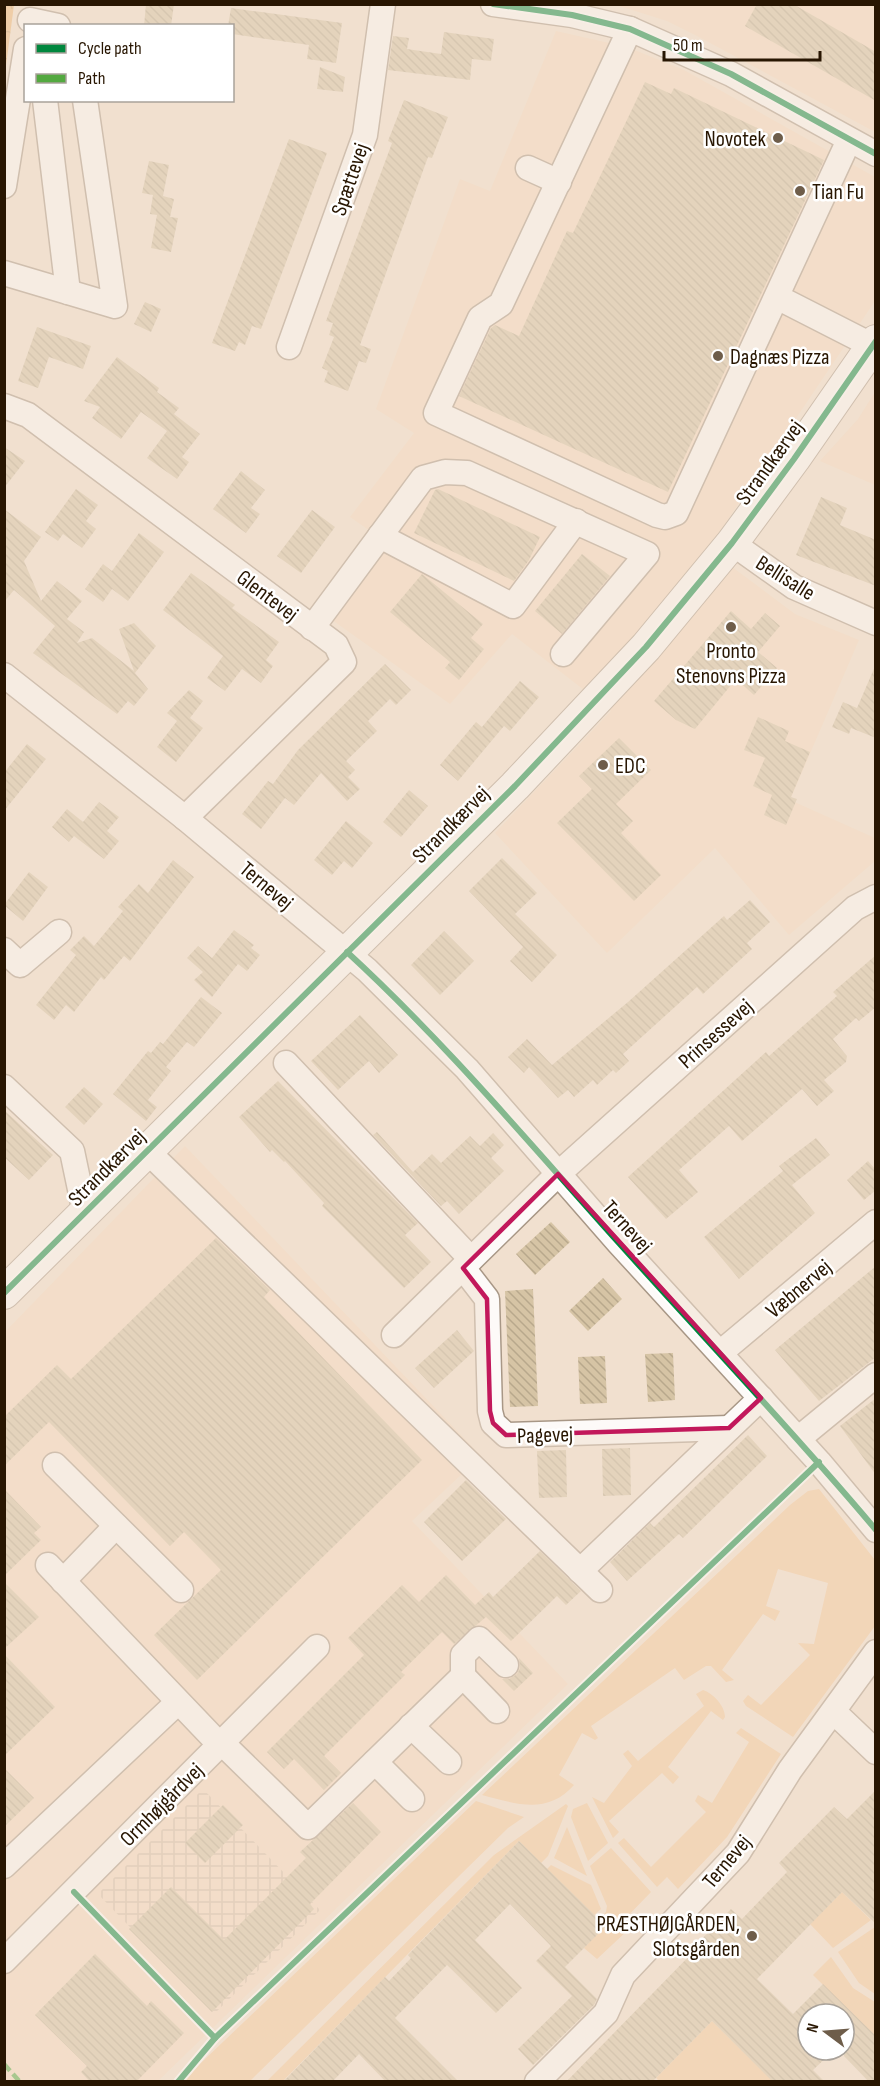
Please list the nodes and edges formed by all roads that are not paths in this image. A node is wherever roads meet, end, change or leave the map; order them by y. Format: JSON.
{"nodes":[{"id":1,"x":383,"y":4,"type":"edge"},
{"id":2,"x":493,"y":4,"type":"edge"},
{"id":3,"x":31,"y":17,"type":"edge"},
{"id":4,"x":53,"y":24,"type":"edge"},
{"id":5,"x":630,"y":29,"type":"junction"},
{"id":6,"x":24,"y":62,"type":"edge"},
{"id":7,"x":45,"y":102,"type":"edge"},
{"id":8,"x":85,"y":102,"type":"edge"},
{"id":9,"x":849,"y":140,"type":"junction"},
{"id":10,"x":876,"y":154,"type":"edge"},
{"id":11,"x":528,"y":168,"type":"dead end"},
{"id":12,"x":559,"y":182,"type":"junction"},
{"id":13,"x":4,"y":186,"type":"edge"},
{"id":14,"x":4,"y":273,"type":"edge"},
{"id":15,"x":68,"y":292,"type":"junction"},
{"id":16,"x":777,"y":297,"type":"junction"},
{"id":17,"x":874,"y":344,"type":"edge"},
{"id":18,"x":289,"y":347,"type":"dead end"},
{"id":19,"x":4,"y":406,"type":"edge"},
{"id":20,"x":576,"y":521,"type":"junction"},
{"id":21,"x":381,"y":536,"type":"junction"},
{"id":22,"x":732,"y":543,"type":"junction"},
{"id":23,"x":876,"y":623,"type":"edge"},
{"id":24,"x":312,"y":628,"type":"junction"},
{"id":25,"x":563,"y":654,"type":"dead end"},
{"id":26,"x":4,"y":675,"type":"edge"},
{"id":27,"x":185,"y":818,"type":"junction"},
{"id":28,"x":876,"y":897,"type":"edge"},
{"id":29,"x":59,"y":932,"type":"dead end"},
{"id":30,"x":4,"y":950,"type":"edge"},
{"id":31,"x":347,"y":952,"type":"junction"},
{"id":32,"x":286,"y":1063,"type":"dead end"},
{"id":33,"x":4,"y":1087,"type":"edge"},
{"id":34,"x":147,"y":1151,"type":"junction"},
{"id":35,"x":558,"y":1174,"type":"junction"},
{"id":36,"x":86,"y":1213,"type":"junction"},
{"id":37,"x":876,"y":1222,"type":"edge"},
{"id":38,"x":467,"y":1264,"type":"junction"},
{"id":39,"x":4,"y":1293,"type":"edge"},
{"id":40,"x":394,"y":1335,"type":"dead end"},
{"id":41,"x":720,"y":1353,"type":"junction"},
{"id":42,"x":876,"y":1375,"type":"edge"},
{"id":43,"x":761,"y":1398,"type":"junction"},
{"id":44,"x":729,"y":1428,"type":"junction"},
{"id":45,"x":798,"y":1439,"type":"junction"},
{"id":46,"x":55,"y":1465,"type":"dead end"},
{"id":47,"x":116,"y":1526,"type":"junction"},
{"id":48,"x":876,"y":1530,"type":"edge"},
{"id":49,"x":580,"y":1571,"type":"junction"},
{"id":50,"x":181,"y":1590,"type":"dead end"},
{"id":51,"x":600,"y":1590,"type":"dead end"},
{"id":52,"x":317,"y":1647,"type":"dead end"},
{"id":53,"x":876,"y":1652,"type":"edge"},
{"id":54,"x":506,"y":1665,"type":"dead end"},
{"id":55,"x":463,"y":1676,"type":"junction"},
{"id":56,"x":178,"y":1702,"type":"junction"},
{"id":57,"x":497,"y":1711,"type":"dead end"},
{"id":58,"x":834,"y":1712,"type":"junction"},
{"id":59,"x":411,"y":1726,"type":"junction"},
{"id":60,"x":221,"y":1744,"type":"junction"},
{"id":61,"x":876,"y":1752,"type":"edge"},
{"id":62,"x":375,"y":1762,"type":"junction"},
{"id":63,"x":449,"y":1762,"type":"dead end"},
{"id":64,"x":412,"y":1799,"type":"dead end"},
{"id":65,"x":4,"y":1866,"type":"edge"},
{"id":66,"x":4,"y":1961,"type":"edge"},
{"id":67,"x":537,"y":2082,"type":"edge"}],
"edges":[{"from":1,"to":18,"type":"street","name":"Spættevej"},
{"from":2,"to":5,"type":"street"},
{"from":3,"to":4,"type":"street"},
{"from":5,"to":9,"type":"street"},
{"from":5,"to":12,"type":"street"},
{"from":6,"to":13,"type":"street"},
{"from":7,"to":15,"type":"street"},
{"from":8,"to":15,"type":"street"},
{"from":9,"to":10,"type":"street"},
{"from":9,"to":16,"type":"street"},
{"from":11,"to":12,"type":"street"},
{"from":12,"to":16,"type":"street"},
{"from":14,"to":15,"type":"street"},
{"from":16,"to":17,"type":"street"},
{"from":17,"to":22,"type":"main road","name":"Strandkærvej"},
{"from":19,"to":24,"type":"street","name":"Glentevej"},
{"from":20,"to":21,"type":"street"},
{"from":20,"to":21,"type":"street"},
{"from":20,"to":25,"type":"street"},
{"from":21,"to":24,"type":"street"},
{"from":22,"to":23,"type":"street","name":"Bellisalle"},
{"from":22,"to":31,"type":"main road","name":"Strandkærvej"},
{"from":24,"to":27,"type":"street","name":"Glentevej"},
{"from":26,"to":27,"type":"street","name":"Ternevej"},
{"from":27,"to":31,"type":"street","name":"Ternevej"},
{"from":28,"to":35,"type":"street","name":"Prinsessevej"},
{"from":29,"to":30,"type":"street"},
{"from":31,"to":34,"type":"main road","name":"Strandkærvej"},
{"from":31,"to":35,"type":"street","name":"Ternevej"},
{"from":32,"to":38,"type":"street","name":"Pagevej"},
{"from":33,"to":36,"type":"street","name":"Strandkærvej"},
{"from":34,"to":36,"type":"main road","name":"Strandkærvej"},
{"from":34,"to":49,"type":"street"},
{"from":35,"to":38,"type":"street"},
{"from":35,"to":41,"type":"street","name":"Ternevej"},
{"from":36,"to":39,"type":"main road","name":"Strandkærvej"},
{"from":37,"to":41,"type":"street","name":"Væbnervej"},
{"from":38,"to":40,"type":"street"},
{"from":38,"to":44,"type":"street","name":"Pagevej"},
{"from":41,"to":43,"type":"street","name":"Ternevej"},
{"from":42,"to":45,"type":"street"},
{"from":43,"to":44,"type":"street"},
{"from":43,"to":45,"type":"street","name":"Ternevej"},
{"from":44,"to":49,"type":"street"},
{"from":45,"to":48,"type":"street","name":"Ternevej"},
{"from":46,"to":47,"type":"street"},
{"from":47,"to":50,"type":"street"},
{"from":47,"to":56,"type":"street"},
{"from":49,"to":51,"type":"street"},
{"from":52,"to":60,"type":"street","name":"Ormhøjgårdvej"},
{"from":53,"to":58,"type":"street","name":"Ternevej"},
{"from":54,"to":55,"type":"street"},
{"from":55,"to":57,"type":"street"},
{"from":55,"to":59,"type":"street"},
{"from":56,"to":60,"type":"street"},
{"from":56,"to":65,"type":"street"},
{"from":58,"to":61,"type":"street"},
{"from":58,"to":67,"type":"street","name":"Ternevej"},
{"from":59,"to":62,"type":"street"},
{"from":59,"to":63,"type":"street"},
{"from":60,"to":62,"type":"street"},
{"from":60,"to":66,"type":"street","name":"Ormhøjgårdvej"},
{"from":62,"to":64,"type":"street"}]}
